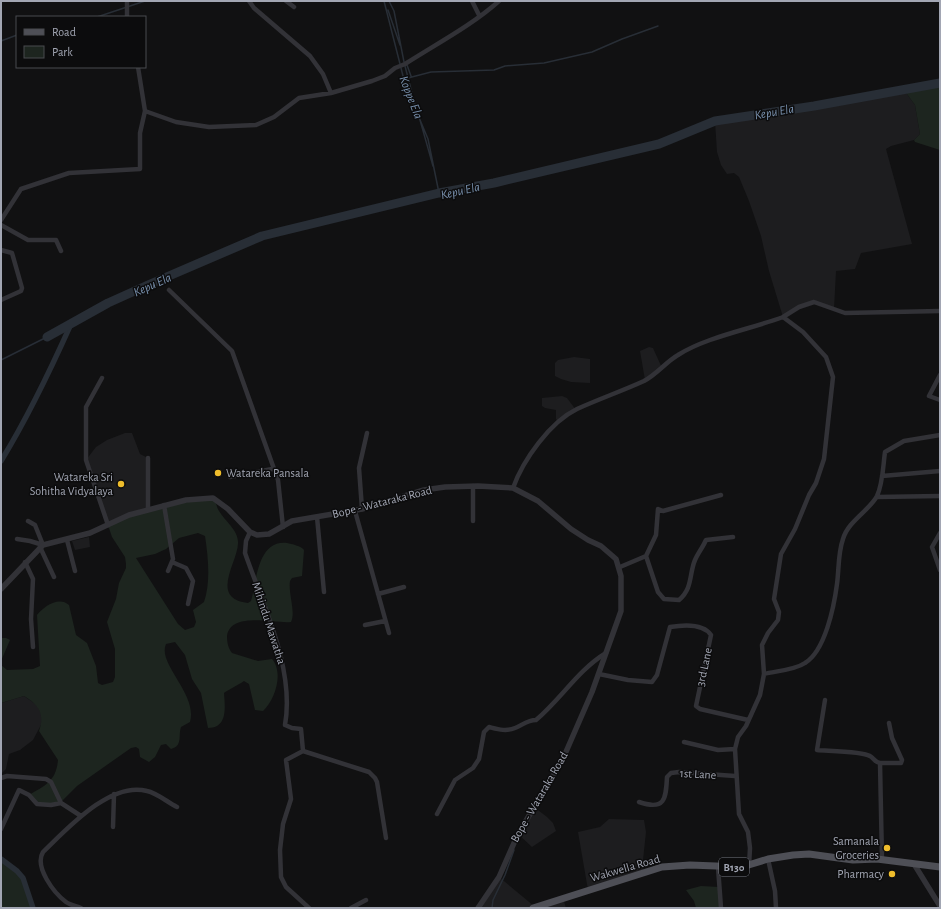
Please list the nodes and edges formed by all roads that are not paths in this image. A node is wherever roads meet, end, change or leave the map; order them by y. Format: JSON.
{"nodes":[{"id":1,"x":127,"y":1,"type":"edge"},
{"id":2,"x":249,"y":1,"type":"edge"},
{"id":3,"x":286,"y":1,"type":"edge"},
{"id":4,"x":472,"y":1,"type":"edge"},
{"id":5,"x":499,"y":1,"type":"edge"},
{"id":6,"x":294,"y":7,"type":"dead end"},
{"id":7,"x":479,"y":15,"type":"junction"},
{"id":8,"x":127,"y":16,"type":"edge"},
{"id":9,"x":138,"y":68,"type":"edge"},
{"id":10,"x":332,"y":93,"type":"junction"},
{"id":11,"x":145,"y":111,"type":"junction"},
{"id":12,"x":1,"y":220,"type":"edge"},
{"id":13,"x":1,"y":225,"type":"edge"},
{"id":14,"x":1,"y":250,"type":"edge"},
{"id":15,"x":61,"y":251,"type":"dead end"},
{"id":16,"x":169,"y":290,"type":"dead end"},
{"id":17,"x":1,"y":300,"type":"edge"},
{"id":18,"x":940,"y":311,"type":"edge"},
{"id":19,"x":783,"y":317,"type":"junction"},
{"id":20,"x":940,"y":375,"type":"edge"},
{"id":21,"x":102,"y":378,"type":"dead end"},
{"id":22,"x":940,"y":400,"type":"edge"},
{"id":23,"x":367,"y":433,"type":"dead end"},
{"id":24,"x":940,"y":435,"type":"edge"},
{"id":25,"x":148,"y":458,"type":"dead end"},
{"id":26,"x":272,"y":469,"type":"junction"},
{"id":27,"x":940,"y":471,"type":"edge"},
{"id":28,"x":882,"y":476,"type":"junction"},
{"id":29,"x":230,"y":477,"type":"dead end"},
{"id":30,"x":473,"y":486,"type":"junction"},
{"id":31,"x":513,"y":488,"type":"junction"},
{"id":32,"x":721,"y":495,"type":"dead end"},
{"id":33,"x":940,"y":496,"type":"edge"},
{"id":34,"x":877,"y":497,"type":"junction"},
{"id":35,"x":164,"y":505,"type":"junction"},
{"id":36,"x":148,"y":509,"type":"junction"},
{"id":37,"x":362,"y":509,"type":"junction"},
{"id":38,"x":355,"y":511,"type":"junction"},
{"id":39,"x":317,"y":517,"type":"junction"},
{"id":40,"x":28,"y":521,"type":"dead end"},
{"id":41,"x":473,"y":522,"type":"dead end"},
{"id":42,"x":108,"y":525,"type":"junction"},
{"id":43,"x":283,"y":527,"type":"junction"},
{"id":44,"x":250,"y":532,"type":"junction"},
{"id":45,"x":940,"y":533,"type":"edge"},
{"id":46,"x":733,"y":537,"type":"dead end"},
{"id":47,"x":17,"y":539,"type":"dead end"},
{"id":48,"x":67,"y":540,"type":"junction"},
{"id":49,"x":41,"y":546,"type":"junction"},
{"id":50,"x":646,"y":556,"type":"junction"},
{"id":51,"x":25,"y":562,"type":"junction"},
{"id":52,"x":172,"y":562,"type":"junction"},
{"id":53,"x":620,"y":567,"type":"junction"},
{"id":54,"x":940,"y":570,"type":"edge"},
{"id":55,"x":75,"y":571,"type":"dead end"},
{"id":56,"x":168,"y":571,"type":"dead end"},
{"id":57,"x":54,"y":577,"type":"dead end"},
{"id":58,"x":404,"y":587,"type":"dead end"},
{"id":59,"x":1,"y":589,"type":"edge"},
{"id":60,"x":324,"y":592,"type":"dead end"},
{"id":61,"x":378,"y":594,"type":"junction"},
{"id":62,"x":188,"y":604,"type":"dead end"},
{"id":63,"x":385,"y":621,"type":"junction"},
{"id":64,"x":366,"y":625,"type":"dead end"},
{"id":65,"x":389,"y":633,"type":"dead end"},
{"id":66,"x":34,"y":647,"type":"dead end"},
{"id":67,"x":606,"y":653,"type":"junction"},
{"id":68,"x":599,"y":674,"type":"junction"},
{"id":69,"x":764,"y":674,"type":"junction"},
{"id":70,"x":825,"y":700,"type":"dead end"},
{"id":71,"x":748,"y":720,"type":"junction"},
{"id":72,"x":889,"y":723,"type":"dead end"},
{"id":73,"x":684,"y":742,"type":"dead end"},
{"id":74,"x":735,"y":748,"type":"junction"},
{"id":75,"x":303,"y":751,"type":"junction"},
{"id":76,"x":880,"y":763,"type":"junction"},
{"id":77,"x":735,"y":776,"type":"junction"},
{"id":78,"x":1,"y":778,"type":"edge"},
{"id":79,"x":114,"y":794,"type":"junction"},
{"id":80,"x":639,"y":802,"type":"dead end"},
{"id":81,"x":61,"y":803,"type":"junction"},
{"id":82,"x":177,"y":807,"type":"dead end"},
{"id":83,"x":437,"y":814,"type":"dead end"},
{"id":84,"x":81,"y":816,"type":"junction"},
{"id":85,"x":113,"y":827,"type":"dead end"},
{"id":86,"x":1,"y":829,"type":"edge"},
{"id":87,"x":386,"y":838,"type":"dead end"},
{"id":88,"x":768,"y":859,"type":"junction"},
{"id":89,"x":882,"y":860,"type":"junction"},
{"id":90,"x":914,"y":864,"type":"junction"},
{"id":91,"x":749,"y":866,"type":"junction"},
{"id":92,"x":718,"y":867,"type":"junction"},
{"id":93,"x":940,"y":868,"type":"edge"},
{"id":94,"x":366,"y":900,"type":"dead end"},
{"id":95,"x":940,"y":906,"type":"edge"},
{"id":96,"x":81,"y":908,"type":"edge"},
{"id":97,"x":309,"y":908,"type":"edge"},
{"id":98,"x":351,"y":908,"type":"edge"},
{"id":99,"x":478,"y":908,"type":"edge"},
{"id":100,"x":533,"y":908,"type":"edge"},
{"id":101,"x":720,"y":908,"type":"edge"},
{"id":102,"x":776,"y":908,"type":"edge"}],
"edges":[{"from":1,"to":8,"type":"street"},
{"from":2,"to":10,"type":"street"},
{"from":3,"to":6,"type":"street"},
{"from":4,"to":7,"type":"street"},
{"from":5,"to":7,"type":"street"},
{"from":7,"to":10,"type":"street"},
{"from":9,"to":11,"type":"street"},
{"from":10,"to":11,"type":"street"},
{"from":11,"to":12,"type":"street"},
{"from":13,"to":15,"type":"street"},
{"from":14,"to":17,"type":"street"},
{"from":16,"to":26,"type":"street"},
{"from":18,"to":19,"type":"street"},
{"from":19,"to":31,"type":"street"},
{"from":19,"to":69,"type":"street"},
{"from":20,"to":22,"type":"street"},
{"from":21,"to":42,"type":"street"},
{"from":23,"to":37,"type":"street"},
{"from":24,"to":28,"type":"street"},
{"from":25,"to":36,"type":"street"},
{"from":26,"to":29,"type":"street"},
{"from":26,"to":43,"type":"street"},
{"from":27,"to":28,"type":"street"},
{"from":28,"to":34,"type":"street"},
{"from":30,"to":31,"type":"street","name":"Bope - Wataraka Road"},
{"from":30,"to":37,"type":"street","name":"Bope - Wataraka Road"},
{"from":30,"to":41,"type":"street"},
{"from":31,"to":53,"type":"street","name":"Bope - Wataraka Road"},
{"from":32,"to":50,"type":"street"},
{"from":33,"to":34,"type":"street"},
{"from":34,"to":69,"type":"street"},
{"from":35,"to":36,"type":"street"},
{"from":35,"to":44,"type":"street"},
{"from":35,"to":52,"type":"street"},
{"from":36,"to":42,"type":"street"},
{"from":37,"to":38,"type":"street","name":"Bope - Wataraka Road"},
{"from":38,"to":39,"type":"street","name":"Bope - Wataraka Road"},
{"from":38,"to":61,"type":"street"},
{"from":39,"to":43,"type":"street","name":"Bope - Wataraka Road"},
{"from":39,"to":60,"type":"street"},
{"from":40,"to":49,"type":"street"},
{"from":42,"to":48,"type":"street"},
{"from":43,"to":44,"type":"street","name":"Bope - Wataraka Road"},
{"from":44,"to":75,"type":"street","name":"Mihindu Mawatha"},
{"from":45,"to":54,"type":"street"},
{"from":46,"to":50,"type":"street"},
{"from":47,"to":49,"type":"street"},
{"from":48,"to":49,"type":"street"},
{"from":48,"to":55,"type":"street"},
{"from":49,"to":51,"type":"street"},
{"from":49,"to":57,"type":"street"},
{"from":50,"to":53,"type":"street"},
{"from":51,"to":59,"type":"street"},
{"from":51,"to":66,"type":"street"},
{"from":52,"to":56,"type":"street"},
{"from":52,"to":62,"type":"street"},
{"from":53,"to":67,"type":"street","name":"Bope - Wataraka Road"},
{"from":58,"to":61,"type":"street"},
{"from":61,"to":63,"type":"street"},
{"from":63,"to":64,"type":"street"},
{"from":63,"to":65,"type":"street"},
{"from":67,"to":68,"type":"street","name":"Bope - Wataraka Road"},
{"from":67,"to":83,"type":"street"},
{"from":68,"to":71,"type":"street","name":"3rd Lane"},
{"from":68,"to":99,"type":"street","name":"Bope - Wataraka Road"},
{"from":69,"to":71,"type":"street"},
{"from":70,"to":76,"type":"street"},
{"from":71,"to":74,"type":"street"},
{"from":72,"to":76,"type":"street"},
{"from":73,"to":74,"type":"street"},
{"from":74,"to":77,"type":"street"},
{"from":75,"to":87,"type":"street"},
{"from":75,"to":97,"type":"street"},
{"from":76,"to":89,"type":"street"},
{"from":77,"to":80,"type":"street","name":"1st Lane"},
{"from":77,"to":91,"type":"street"},
{"from":78,"to":81,"type":"street"},
{"from":79,"to":82,"type":"street"},
{"from":79,"to":84,"type":"street"},
{"from":79,"to":85,"type":"street"},
{"from":81,"to":84,"type":"street"},
{"from":81,"to":86,"type":"street"},
{"from":84,"to":96,"type":"street"},
{"from":88,"to":89,"type":"main road","name":"Wakwella Road","number":"B130"},
{"from":88,"to":91,"type":"main road","name":"Wakwella Road","number":"B130"},
{"from":88,"to":102,"type":"street"},
{"from":89,"to":90,"type":"main road","name":"Wakwella Road","number":"B130"},
{"from":90,"to":93,"type":"main road","name":"Wakwella Road","number":"B130"},
{"from":90,"to":95,"type":"street"},
{"from":91,"to":92,"type":"main road","name":"Wakwella Road","number":"B130"},
{"from":92,"to":100,"type":"main road","name":"Wakwella Road","number":"B130"},
{"from":92,"to":101,"type":"street"},
{"from":94,"to":98,"type":"street"}]}
